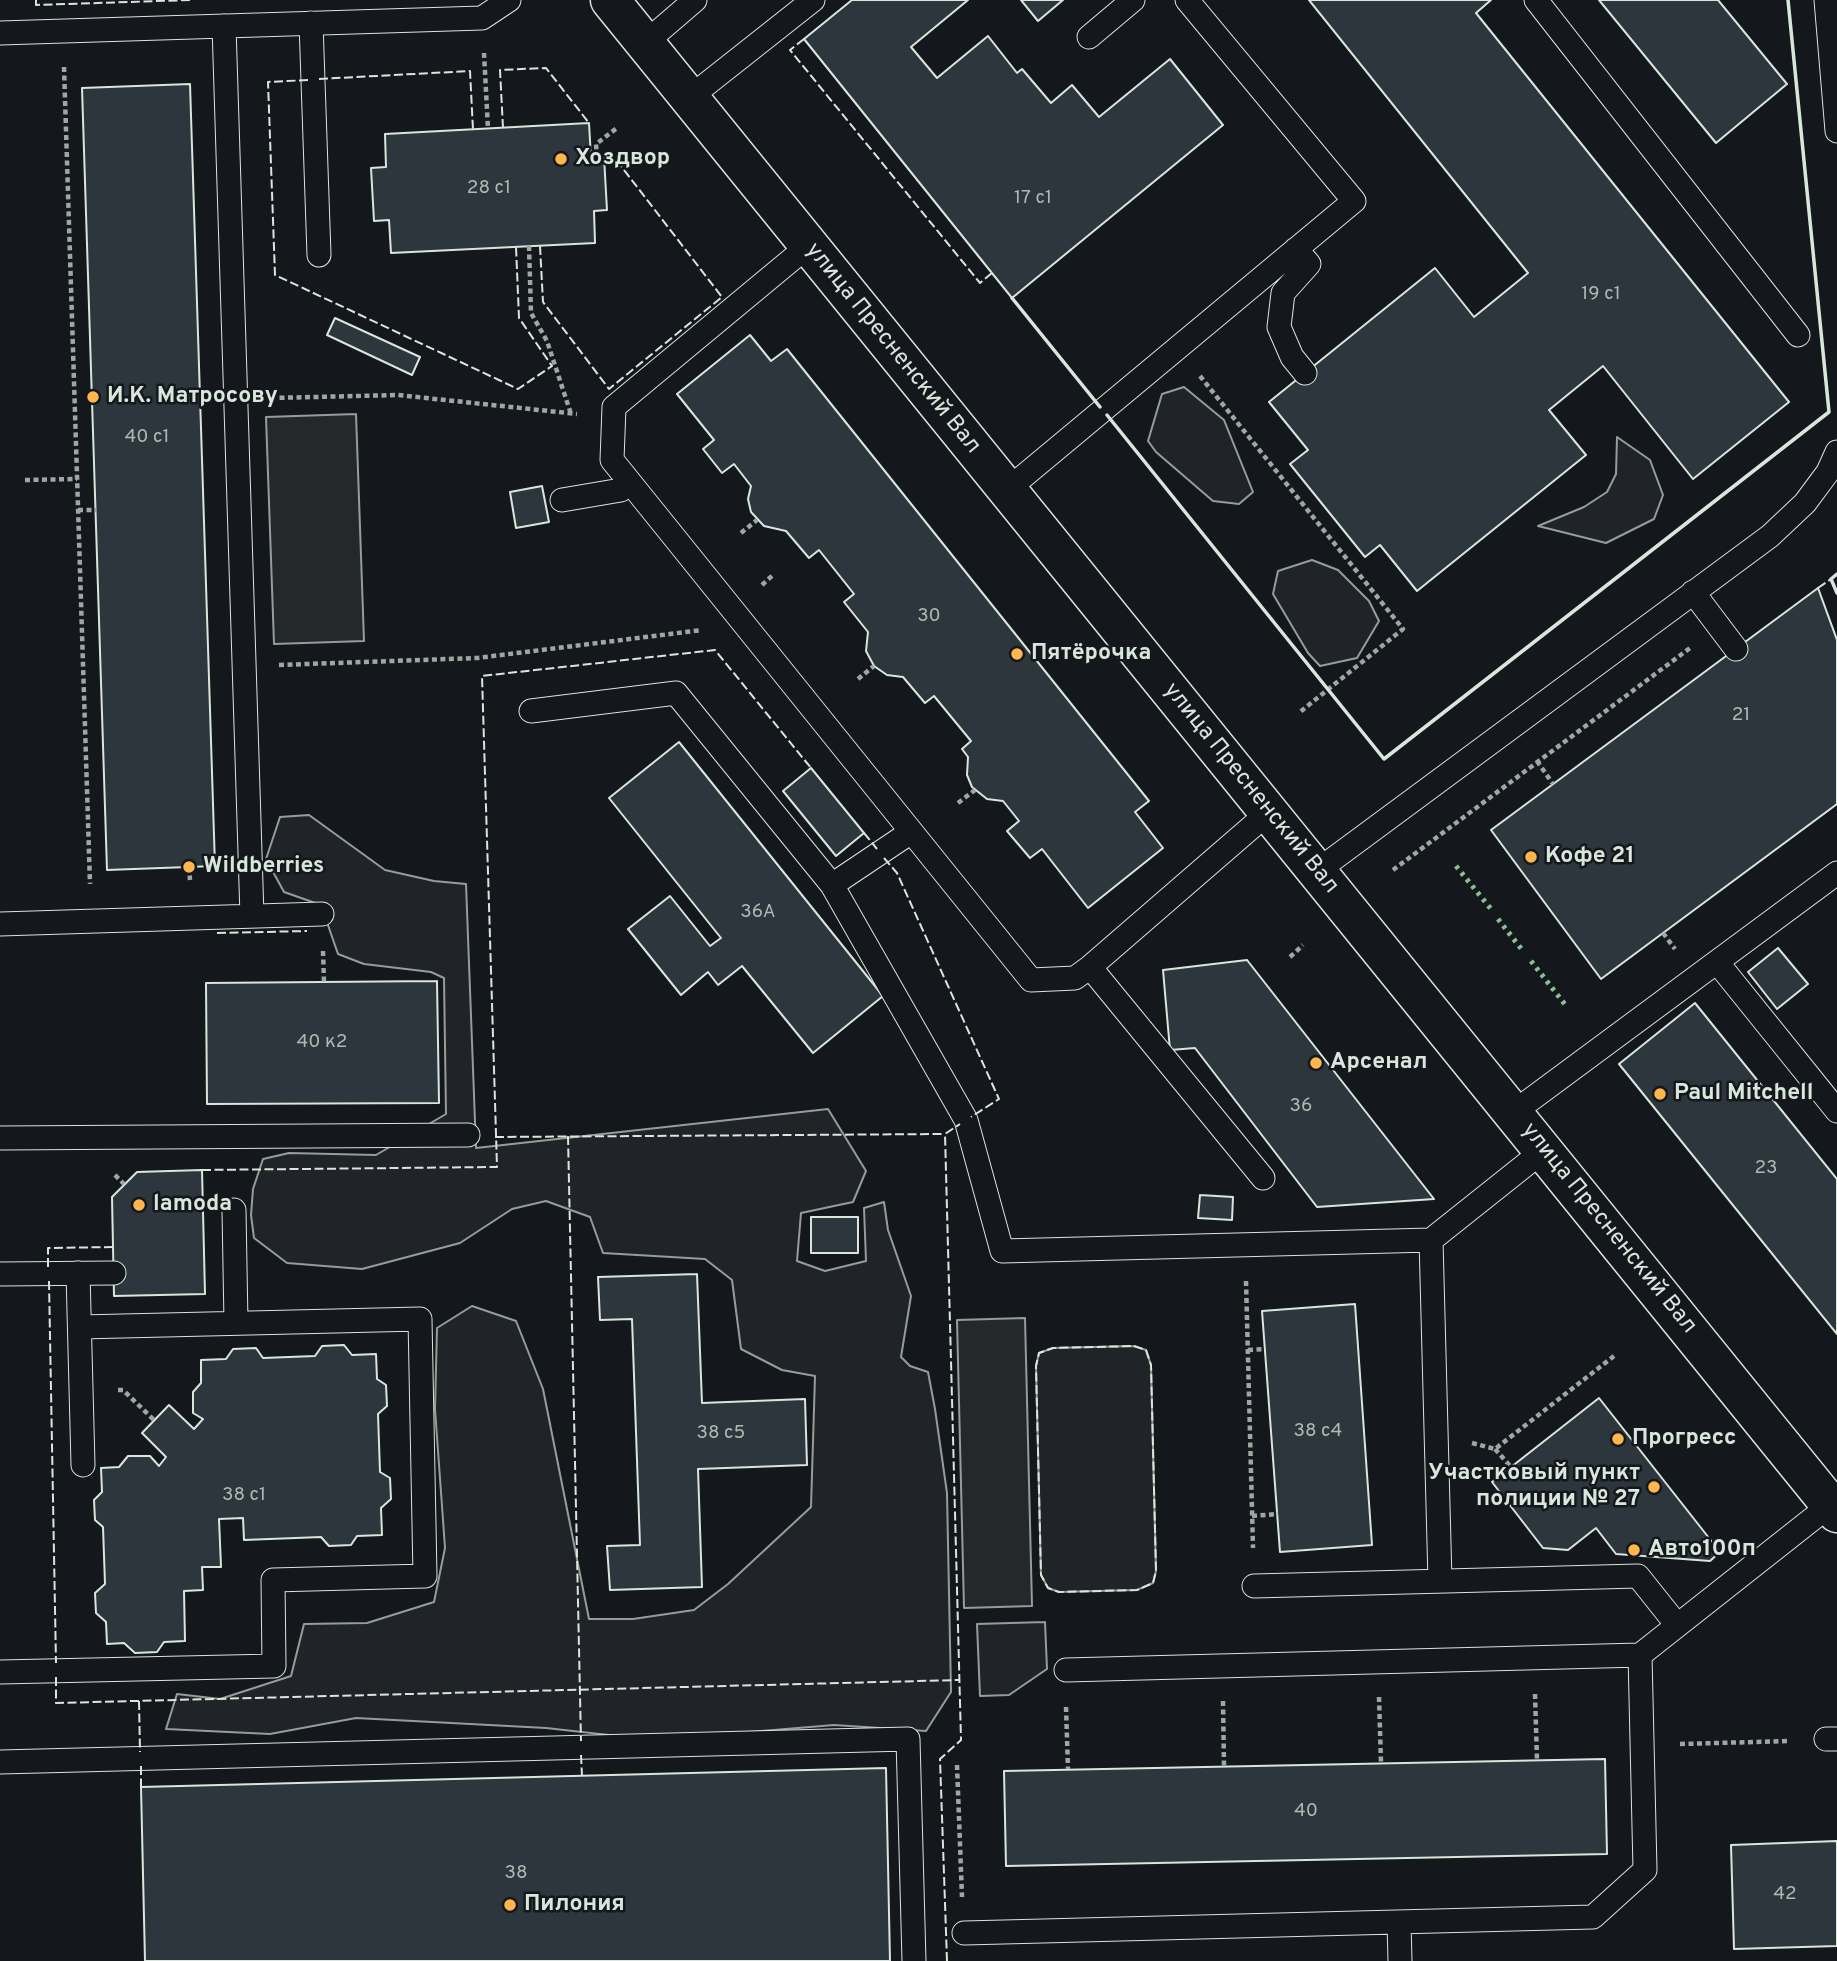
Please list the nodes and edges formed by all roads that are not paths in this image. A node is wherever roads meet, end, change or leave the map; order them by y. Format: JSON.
{"nodes":[{"id":1,"x":509,"y":0,"type":"edge"},
{"id":2,"x":610,"y":0,"type":"edge"},
{"id":3,"x":695,"y":0,"type":"edge"},
{"id":4,"x":813,"y":0,"type":"edge"},
{"id":5,"x":1133,"y":0,"type":"edge"},
{"id":6,"x":1187,"y":0,"type":"edge"},
{"id":7,"x":1536,"y":0,"type":"edge"},
{"id":8,"x":1826,"y":0,"type":"edge"},
{"id":9,"x":311,"y":23,"type":"junction"},
{"id":10,"x":224,"y":26,"type":"junction"},
{"id":11,"x":0,"y":33,"type":"edge"},
{"id":12,"x":1089,"y":37,"type":"dead end"},
{"id":13,"x":645,"y":43,"type":"junction"},
{"id":14,"x":690,"y":98,"type":"junction"},
{"id":15,"x":1837,"y":131,"type":"edge"},
{"id":16,"x":808,"y":246,"type":"junction"},
{"id":17,"x":1296,"y":248,"type":"junction"},
{"id":18,"x":318,"y":255,"type":"dead end"},
{"id":19,"x":1798,"y":335,"type":"dead end"},
{"id":20,"x":1305,"y":373,"type":"dead end"},
{"id":21,"x":1837,"y":452,"type":"edge"},
{"id":22,"x":629,"y":483,"type":"junction"},
{"id":23,"x":1007,"y":490,"type":"junction"},
{"id":24,"x":562,"y":500,"type":"dead end"},
{"id":25,"x":1693,"y":592,"type":"junction"},
{"id":26,"x":1735,"y":649,"type":"dead end"},
{"id":27,"x":531,"y":711,"type":"dead end"},
{"id":28,"x":1269,"y":812,"type":"junction"},
{"id":29,"x":911,"y":832,"type":"junction"},
{"id":30,"x":1317,"y":872,"type":"junction"},
{"id":31,"x":1837,"y":873,"type":"edge"},
{"id":32,"x":832,"y":886,"type":"junction"},
{"id":33,"x":322,"y":914,"type":"dead end"},
{"id":34,"x":252,"y":916,"type":"junction"},
{"id":35,"x":0,"y":924,"type":"edge"},
{"id":36,"x":1717,"y":962,"type":"junction"},
{"id":37,"x":1090,"y":967,"type":"junction"},
{"id":38,"x":1837,"y":1111,"type":"edge"},
{"id":39,"x":1514,"y":1112,"type":"junction"},
{"id":40,"x":468,"y":1135,"type":"dead end"},
{"id":41,"x":0,"y":1138,"type":"edge"},
{"id":42,"x":1544,"y":1150,"type":"junction"},
{"id":43,"x":1263,"y":1178,"type":"dead end"},
{"id":44,"x":234,"y":1210,"type":"dead end"},
{"id":45,"x":1431,"y":1240,"type":"junction"},
{"id":46,"x":78,"y":1273,"type":"junction"},
{"id":47,"x":114,"y":1273,"type":"dead end"},
{"id":48,"x":0,"y":1274,"type":"edge"},
{"id":49,"x":236,"y":1323,"type":"junction"},
{"id":50,"x":80,"y":1326,"type":"junction"},
{"id":51,"x":83,"y":1465,"type":"dead end"},
{"id":52,"x":1833,"y":1509,"type":"edge"},
{"id":53,"x":1440,"y":1581,"type":"junction"},
{"id":54,"x":1254,"y":1586,"type":"road end"},
{"id":55,"x":1677,"y":1625,"type":"junction"},
{"id":56,"x":1640,"y":1655,"type":"junction"},
{"id":57,"x":1066,"y":1670,"type":"road end"},
{"id":58,"x":0,"y":1672,"type":"edge"},
{"id":59,"x":0,"y":1762,"type":"edge"},
{"id":60,"x":1399,"y":1922,"type":"junction"},
{"id":61,"x":964,"y":1933,"type":"road end"},
{"id":62,"x":914,"y":1961,"type":"edge"},
{"id":63,"x":1400,"y":1961,"type":"edge"}],
"edges":[{"from":1,"to":9,"type":"lane"},
{"from":2,"to":13,"type":"main road","name":"улица Пресненский Вал"},
{"from":3,"to":13,"type":"lane"},
{"from":4,"to":14,"type":"lane"},
{"from":5,"to":12,"type":"lane"},
{"from":6,"to":17,"type":"lane"},
{"from":7,"to":19,"type":"lane"},
{"from":8,"to":15,"type":"lane"},
{"from":9,"to":10,"type":"lane"},
{"from":9,"to":18,"type":"lane"},
{"from":10,"to":11,"type":"lane"},
{"from":10,"to":34,"type":"lane"},
{"from":13,"to":14,"type":"main road","name":"улица Пресненский Вал"},
{"from":14,"to":16,"type":"main road","name":"улица Пресненский Вал"},
{"from":16,"to":22,"type":"lane"},
{"from":16,"to":23,"type":"main road","name":"улица Пресненский Вал"},
{"from":17,"to":20,"type":"lane"},
{"from":17,"to":23,"type":"lane"},
{"from":21,"to":25,"type":"lane"},
{"from":22,"to":24,"type":"lane"},
{"from":22,"to":29,"type":"lane"},
{"from":23,"to":28,"type":"main road","name":"улица Пресненский Вал"},
{"from":25,"to":26,"type":"lane"},
{"from":25,"to":30,"type":"lane"},
{"from":27,"to":32,"type":"lane"},
{"from":28,"to":30,"type":"main road","name":"улица Пресненский Вал"},
{"from":28,"to":37,"type":"lane"},
{"from":29,"to":32,"type":"lane"},
{"from":29,"to":37,"type":"lane"},
{"from":30,"to":39,"type":"main road","name":"улица Пресненский Вал"},
{"from":31,"to":36,"type":"lane"},
{"from":32,"to":45,"type":"lane"},
{"from":33,"to":34,"type":"lane"},
{"from":34,"to":35,"type":"lane"},
{"from":36,"to":38,"type":"lane"},
{"from":36,"to":39,"type":"lane"},
{"from":37,"to":43,"type":"lane"},
{"from":39,"to":42,"type":"main road","name":"улица Пресненский Вал"},
{"from":40,"to":41,"type":"lane"},
{"from":42,"to":45,"type":"lane"},
{"from":42,"to":52,"type":"main road","name":"улица Пресненский Вал"},
{"from":44,"to":49,"type":"lane"},
{"from":45,"to":53,"type":"lane"},
{"from":46,"to":47,"type":"lane"},
{"from":46,"to":48,"type":"lane"},
{"from":46,"to":50,"type":"lane"},
{"from":49,"to":50,"type":"lane"},
{"from":49,"to":58,"type":"lane"},
{"from":50,"to":51,"type":"lane"},
{"from":52,"to":55,"type":"lane"},
{"from":53,"to":54,"type":"lane"},
{"from":53,"to":55,"type":"lane"},
{"from":55,"to":56,"type":"lane"},
{"from":56,"to":57,"type":"lane"},
{"from":56,"to":60,"type":"lane"},
{"from":59,"to":62,"type":"lane"},
{"from":60,"to":61,"type":"lane"},
{"from":60,"to":63,"type":"lane"}]}
